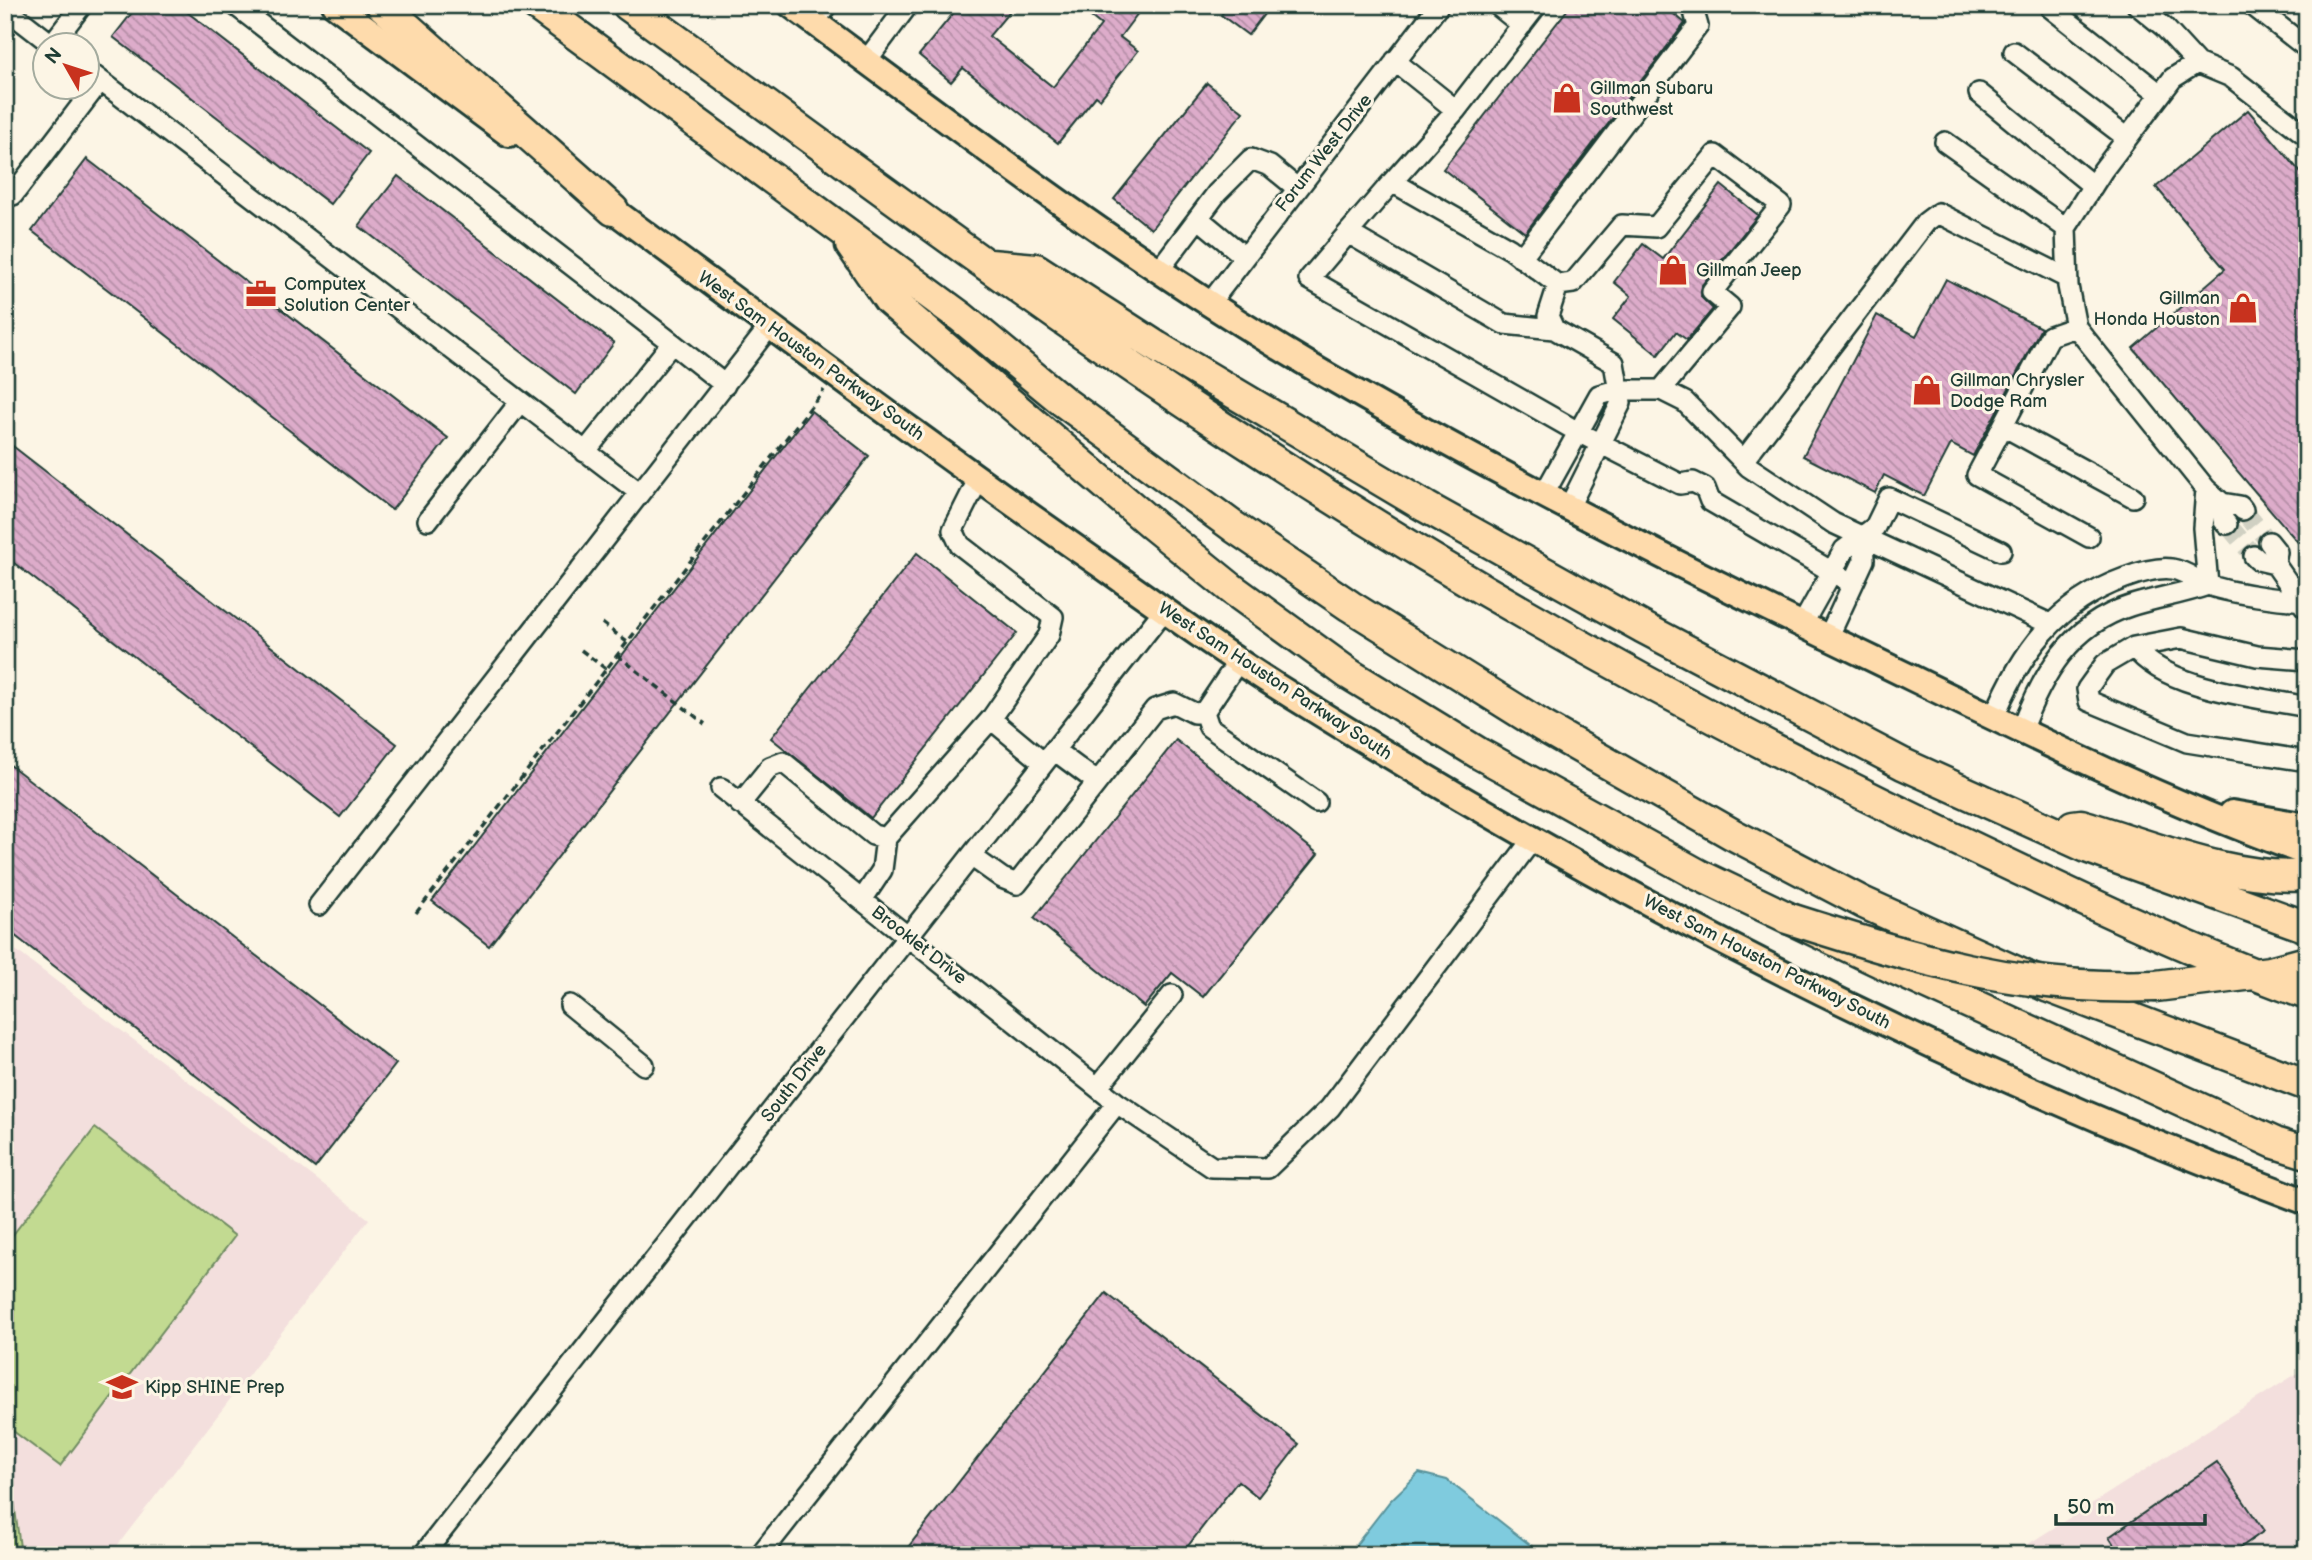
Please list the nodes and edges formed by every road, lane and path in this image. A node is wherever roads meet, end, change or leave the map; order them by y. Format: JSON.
{"nodes":[{"id":1,"x":82,"y":5,"type":"edge"},
{"id":2,"x":235,"y":5,"type":"edge"},
{"id":3,"x":335,"y":5,"type":"edge"},
{"id":4,"x":382,"y":5,"type":"edge"},
{"id":5,"x":536,"y":5,"type":"edge"},
{"id":6,"x":628,"y":5,"type":"edge"},
{"id":7,"x":791,"y":5,"type":"edge"},
{"id":8,"x":908,"y":5,"type":"edge"},
{"id":9,"x":1439,"y":5,"type":"edge"},
{"id":10,"x":1497,"y":5,"type":"edge"},
{"id":11,"x":1537,"y":5,"type":"edge"},
{"id":12,"x":1692,"y":5,"type":"edge"},
{"id":13,"x":2137,"y":5,"type":"edge"},
{"id":14,"x":2252,"y":5,"type":"edge"},
{"id":15,"x":5,"y":8,"type":"edge"},
{"id":16,"x":2051,"y":8,"type":"dead end"},
{"id":17,"x":820,"y":14,"type":"edge"},
{"id":18,"x":1522,"y":25,"type":"junction"},
{"id":19,"x":36,"y":32,"type":"edge"},
{"id":20,"x":62,"y":32,"type":"edge"},
{"id":21,"x":2307,"y":48,"type":"edge"},
{"id":22,"x":2014,"y":52,"type":"dead end"},
{"id":23,"x":867,"y":60,"type":"junction"},
{"id":24,"x":1395,"y":61,"type":"junction"},
{"id":25,"x":2197,"y":63,"type":"junction"},
{"id":26,"x":102,"y":82,"type":"edge"},
{"id":27,"x":1979,"y":93,"type":"dead end"},
{"id":28,"x":2160,"y":94,"type":"junction"},
{"id":29,"x":76,"y":102,"type":"edge"},
{"id":30,"x":1456,"y":110,"type":"junction"},
{"id":31,"x":2307,"y":136,"type":"edge"},
{"id":32,"x":2127,"y":138,"type":"junction"},
{"id":33,"x":1945,"y":142,"type":"dead end"},
{"id":34,"x":1392,"y":182,"type":"junction"},
{"id":35,"x":2093,"y":186,"type":"junction"},
{"id":36,"x":1297,"y":188,"type":"junction"},
{"id":37,"x":13,"y":195,"type":"dead end"},
{"id":38,"x":613,"y":210,"type":"junction"},
{"id":39,"x":1198,"y":218,"type":"junction"},
{"id":40,"x":836,"y":224,"type":"junction"},
{"id":41,"x":2066,"y":228,"type":"junction"},
{"id":42,"x":1348,"y":233,"type":"junction"},
{"id":43,"x":1245,"y":257,"type":"junction"},
{"id":44,"x":1521,"y":258,"type":"junction"},
{"id":45,"x":990,"y":265,"type":"junction"},
{"id":46,"x":1159,"y":270,"type":"junction"},
{"id":47,"x":2067,"y":278,"type":"junction"},
{"id":48,"x":1558,"y":285,"type":"junction"},
{"id":49,"x":1210,"y":303,"type":"junction"},
{"id":50,"x":770,"y":326,"type":"junction"},
{"id":51,"x":2076,"y":327,"type":"junction"},
{"id":52,"x":1553,"y":329,"type":"junction"},
{"id":53,"x":672,"y":343,"type":"junction"},
{"id":54,"x":836,"y":374,"type":"junction"},
{"id":55,"x":725,"y":385,"type":"junction"},
{"id":56,"x":1617,"y":390,"type":"junction"},
{"id":57,"x":1661,"y":390,"type":"junction"},
{"id":58,"x":520,"y":402,"type":"junction"},
{"id":59,"x":2003,"y":426,"type":"junction"},
{"id":60,"x":1578,"y":432,"type":"junction"},
{"id":61,"x":1601,"y":444,"type":"junction"},
{"id":62,"x":585,"y":452,"type":"junction"},
{"id":63,"x":1743,"y":461,"type":"junction"},
{"id":64,"x":978,"y":480,"type":"junction"},
{"id":65,"x":2206,"y":489,"type":"junction"},
{"id":66,"x":640,"y":493,"type":"junction"},
{"id":67,"x":1544,"y":494,"type":"junction"},
{"id":68,"x":2133,"y":497,"type":"dead end"},
{"id":69,"x":2222,"y":503,"type":"junction"},
{"id":70,"x":1569,"y":507,"type":"junction"},
{"id":71,"x":2244,"y":510,"type":"tunnel mouth"},
{"id":72,"x":428,"y":520,"type":"dead end"},
{"id":73,"x":2227,"y":524,"type":"tunnel mouth"},
{"id":74,"x":2089,"y":537,"type":"dead end"},
{"id":75,"x":1863,"y":538,"type":"junction"},
{"id":76,"x":2269,"y":542,"type":"tunnel mouth"},
{"id":77,"x":2001,"y":551,"type":"dead end"},
{"id":78,"x":2254,"y":555,"type":"tunnel mouth"},
{"id":79,"x":2275,"y":564,"type":"junction"},
{"id":80,"x":1831,"y":573,"type":"junction"},
{"id":81,"x":1853,"y":584,"type":"junction"},
{"id":82,"x":2208,"y":585,"type":"junction"},
{"id":83,"x":2305,"y":604,"type":"edge"},
{"id":84,"x":1164,"y":610,"type":"junction"},
{"id":85,"x":602,"y":623,"type":"dead end"},
{"id":86,"x":2050,"y":624,"type":"junction"},
{"id":87,"x":1802,"y":625,"type":"junction"},
{"id":88,"x":1828,"y":638,"type":"junction"},
{"id":89,"x":627,"y":642,"type":"junction"},
{"id":90,"x":2134,"y":647,"type":"junction"},
{"id":91,"x":581,"y":650,"type":"dead end"},
{"id":92,"x":617,"y":655,"type":"junction"},
{"id":93,"x":1239,"y":660,"type":"junction"},
{"id":94,"x":2307,"y":660,"type":"edge"},
{"id":95,"x":606,"y":669,"type":"junction"},
{"id":96,"x":2307,"y":707,"type":"edge"},
{"id":97,"x":1204,"y":712,"type":"junction"},
{"id":98,"x":1994,"y":717,"type":"junction"},
{"id":99,"x":991,"y":719,"type":"junction"},
{"id":100,"x":705,"y":724,"type":"dead end"},
{"id":101,"x":2021,"y":730,"type":"junction"},
{"id":102,"x":1049,"y":756,"type":"junction"},
{"id":103,"x":2307,"y":761,"type":"edge"},
{"id":104,"x":1097,"y":782,"type":"junction"},
{"id":105,"x":721,"y":788,"type":"dead end"},
{"id":106,"x":2174,"y":800,"type":"junction"},
{"id":107,"x":1316,"y":802,"type":"dead end"},
{"id":108,"x":740,"y":804,"type":"junction"},
{"id":109,"x":2307,"y":826,"type":"edge"},
{"id":110,"x":2045,"y":829,"type":"junction"},
{"id":111,"x":886,"y":838,"type":"junction"},
{"id":112,"x":1532,"y":840,"type":"junction"},
{"id":113,"x":2307,"y":853,"type":"edge"},
{"id":114,"x":971,"y":856,"type":"junction"},
{"id":115,"x":2307,"y":875,"type":"edge"},
{"id":116,"x":862,"y":900,"type":"junction"},
{"id":117,"x":319,"y":905,"type":"dead end"},
{"id":118,"x":416,"y":913,"type":"dead end"},
{"id":119,"x":1787,"y":918,"type":"junction"},
{"id":120,"x":2307,"y":927,"type":"edge"},
{"id":121,"x":908,"y":936,"type":"junction"},
{"id":122,"x":2307,"y":962,"type":"edge"},
{"id":123,"x":2307,"y":994,"type":"edge"},
{"id":124,"x":1172,"y":995,"type":"dead end"},
{"id":125,"x":570,"y":1005,"type":"dead end"},
{"id":126,"x":644,"y":1065,"type":"dead end"},
{"id":127,"x":2307,"y":1085,"type":"edge"},
{"id":128,"x":1098,"y":1087,"type":"junction"},
{"id":129,"x":1117,"y":1103,"type":"junction"},
{"id":130,"x":2307,"y":1153,"type":"edge"},
{"id":131,"x":2307,"y":1202,"type":"edge"},
{"id":132,"x":424,"y":1555,"type":"edge"},
{"id":133,"x":760,"y":1555,"type":"edge"}],
"edges":[{"from":1,"to":20,"type":"street"},
{"from":2,"to":53,"type":"street"},
{"from":3,"to":38,"type":"main road","name":"West Sam Houston Parkway South"},
{"from":4,"to":38,"type":"highway"},
{"from":5,"to":40,"type":"highway"},
{"from":6,"to":45,"type":"highway"},
{"from":7,"to":17,"type":"main road"},
{"from":8,"to":23,"type":"street"},
{"from":9,"to":24,"type":"street","name":"Forum West Drive"},
{"from":10,"to":18,"type":"street"},
{"from":11,"to":18,"type":"street"},
{"from":12,"to":44,"type":"street"},
{"from":13,"to":25,"type":"street"},
{"from":14,"to":21,"type":"street"},
{"from":15,"to":19,"type":"street"},
{"from":16,"to":28,"type":"street"},
{"from":17,"to":23,"type":"main road"},
{"from":18,"to":30,"type":"street"},
{"from":22,"to":32,"type":"street"},
{"from":23,"to":46,"type":"main road"},
{"from":24,"to":30,"type":"street"},
{"from":24,"to":36,"type":"street","name":"Forum West Drive"},
{"from":25,"to":28,"type":"street"},
{"from":25,"to":31,"type":"street"},
{"from":26,"to":58,"type":"street"},
{"from":27,"to":35,"type":"street"},
{"from":28,"to":32,"type":"street"},
{"from":29,"to":37,"type":"street"},
{"from":30,"to":34,"type":"street"},
{"from":32,"to":35,"type":"street"},
{"from":33,"to":41,"type":"street"},
{"from":34,"to":42,"type":"street"},
{"from":34,"to":44,"type":"street"},
{"from":35,"to":41,"type":"street"},
{"from":36,"to":39,"type":"street"},
{"from":36,"to":43,"type":"street","name":"Forum West Drive"},
{"from":38,"to":50,"type":"main road","name":"West Sam Houston Parkway South"},
{"from":39,"to":43,"type":"street"},
{"from":39,"to":46,"type":"street"},
{"from":40,"to":119,"type":"highway"},
{"from":40,"to":127,"type":"highway"},
{"from":41,"to":47,"type":"street"},
{"from":42,"to":52,"type":"street"},
{"from":42,"to":60,"type":"street"},
{"from":43,"to":49,"type":"street","name":"Forum West Drive"},
{"from":44,"to":48,"type":"street"},
{"from":45,"to":110,"type":"highway"},
{"from":45,"to":123,"type":"highway"},
{"from":46,"to":49,"type":"main road"},
{"from":47,"to":51,"type":"street"},
{"from":47,"to":63,"type":"street"},
{"from":48,"to":52,"type":"street"},
{"from":48,"to":57,"type":"street"},
{"from":49,"to":67,"type":"main road"},
{"from":50,"to":54,"type":"main road","name":"West Sam Houston Parkway South"},
{"from":50,"to":55,"type":"street"},
{"from":51,"to":59,"type":"street"},
{"from":51,"to":65,"type":"street"},
{"from":52,"to":56,"type":"street"},
{"from":53,"to":55,"type":"street"},
{"from":53,"to":62,"type":"street"},
{"from":54,"to":64,"type":"main road","name":"West Sam Houston Parkway South"},
{"from":54,"to":89,"type":"path"},
{"from":55,"to":66,"type":"street"},
{"from":56,"to":57,"type":"street"},
{"from":56,"to":60,"type":"street"},
{"from":56,"to":61,"type":"street"},
{"from":57,"to":63,"type":"street"},
{"from":58,"to":62,"type":"street"},
{"from":58,"to":72,"type":"street"},
{"from":59,"to":68,"type":"street"},
{"from":59,"to":74,"type":"street"},
{"from":60,"to":61,"type":"street"},
{"from":60,"to":67,"type":"street"},
{"from":61,"to":70,"type":"street"},
{"from":61,"to":80,"type":"street"},
{"from":62,"to":66,"type":"street"},
{"from":63,"to":75,"type":"street"},
{"from":64,"to":84,"type":"main road","name":"West Sam Houston Parkway South"},
{"from":64,"to":99,"type":"street"},
{"from":65,"to":69,"type":"street"},
{"from":65,"to":82,"type":"street"},
{"from":66,"to":117,"type":"street"},
{"from":67,"to":70,"type":"main road"},
{"from":69,"to":71,"type":"street"},
{"from":69,"to":73,"type":"street"},
{"from":70,"to":87,"type":"main road"},
{"from":75,"to":77,"type":"street"},
{"from":75,"to":80,"type":"street"},
{"from":75,"to":81,"type":"street"},
{"from":75,"to":86,"type":"street"},
{"from":76,"to":79,"type":"street"},
{"from":78,"to":79,"type":"street"},
{"from":79,"to":83,"type":"street"},
{"from":80,"to":81,"type":"street"},
{"from":80,"to":87,"type":"street"},
{"from":81,"to":88,"type":"street"},
{"from":82,"to":83,"type":"street"},
{"from":82,"to":86,"type":"street"},
{"from":82,"to":101,"type":"street"},
{"from":84,"to":93,"type":"main road","name":"West Sam Houston Parkway South"},
{"from":84,"to":102,"type":"street","name":"South Drive"},
{"from":85,"to":89,"type":"path"},
{"from":86,"to":98,"type":"street"},
{"from":87,"to":88,"type":"main road"},
{"from":88,"to":98,"type":"main road"},
{"from":89,"to":92,"type":"path"},
{"from":90,"to":94,"type":"street"},
{"from":90,"to":96,"type":"street"},
{"from":90,"to":103,"type":"street"},
{"from":91,"to":95,"type":"path"},
{"from":92,"to":95,"type":"path"},
{"from":92,"to":100,"type":"path"},
{"from":93,"to":97,"type":"street"},
{"from":93,"to":112,"type":"main road","name":"West Sam Houston Parkway South"},
{"from":95,"to":118,"type":"path"},
{"from":97,"to":104,"type":"street"},
{"from":97,"to":107,"type":"street"},
{"from":98,"to":101,"type":"main road"},
{"from":99,"to":102,"type":"street"},
{"from":99,"to":111,"type":"street"},
{"from":101,"to":106,"type":"main road"},
{"from":102,"to":104,"type":"street"},
{"from":102,"to":114,"type":"street","name":"South Drive"},
{"from":104,"to":114,"type":"street"},
{"from":105,"to":108,"type":"street","name":"Brooklet Drive"},
{"from":106,"to":109,"type":"main road"},
{"from":106,"to":113,"type":"main road"},
{"from":108,"to":111,"type":"street"},
{"from":108,"to":116,"type":"street","name":"Brooklet Drive"},
{"from":110,"to":115,"type":"highway"},
{"from":110,"to":120,"type":"highway"},
{"from":111,"to":116,"type":"street"},
{"from":112,"to":129,"type":"street","name":"Brooklet Drive"},
{"from":112,"to":131,"type":"main road","name":"West Sam Houston Parkway South"},
{"from":114,"to":121,"type":"street","name":"South Drive"},
{"from":116,"to":121,"type":"street","name":"Brooklet Drive"},
{"from":119,"to":122,"type":"highway","bridge":true},
{"from":119,"to":130,"type":"highway","bridge":true},
{"from":121,"to":128,"type":"street","name":"Brooklet Drive"},
{"from":121,"to":132,"type":"street","name":"South Drive"},
{"from":124,"to":128,"type":"street"},
{"from":125,"to":126,"type":"street"},
{"from":128,"to":129,"type":"street","name":"Brooklet Drive"},
{"from":129,"to":133,"type":"street"}]}
